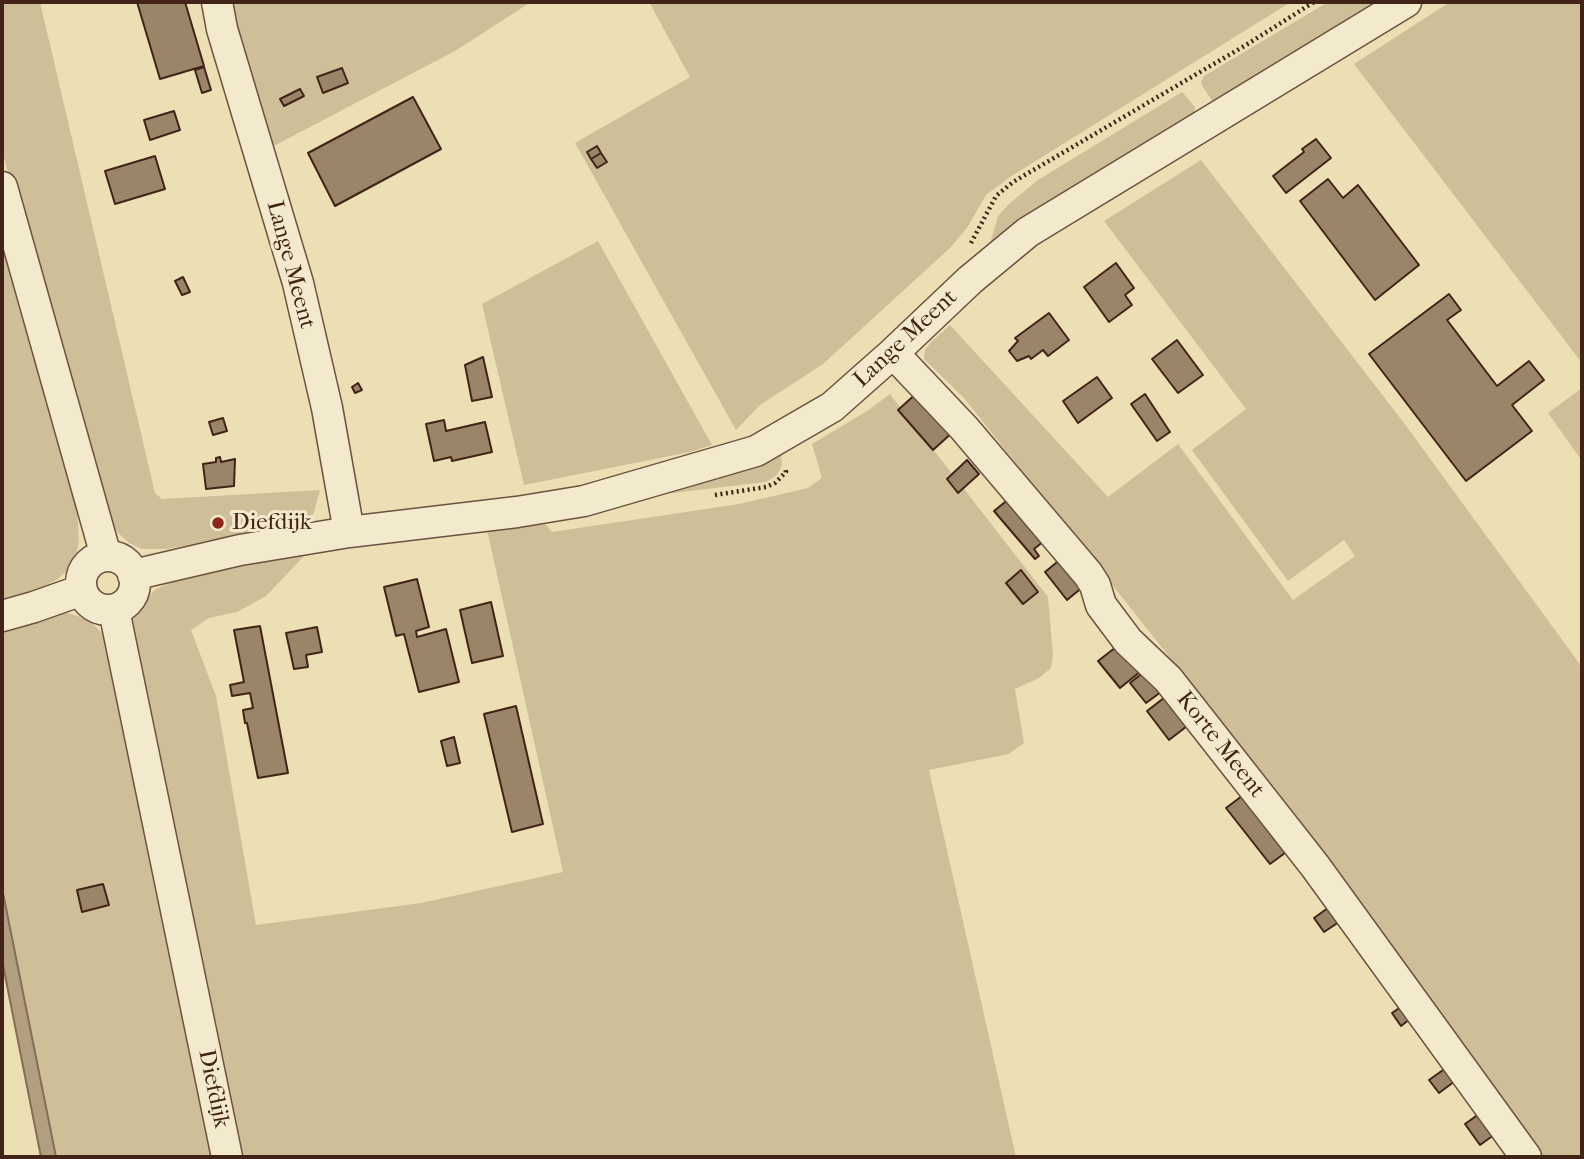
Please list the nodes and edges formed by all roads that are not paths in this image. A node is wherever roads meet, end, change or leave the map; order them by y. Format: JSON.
{"nodes":[{"id":1,"x":217,"y":2,"type":"edge"},
{"id":2,"x":1406,"y":2,"type":"edge"},
{"id":3,"x":2,"y":187,"type":"edge"},
{"id":4,"x":893,"y":354,"type":"junction"},
{"id":5,"x":349,"y":532,"type":"junction"},
{"id":6,"x":106,"y":556,"type":"junction"},
{"id":7,"x":133,"y":575,"type":"junction"},
{"id":8,"x":82,"y":590,"type":"junction"},
{"id":9,"x":114,"y":610,"type":"junction"},
{"id":10,"x":2,"y":616,"type":"edge"},
{"id":11,"x":227,"y":1157,"type":"edge"},
{"id":12,"x":1525,"y":1157,"type":"edge"}],
"edges":[{"from":1,"to":5,"type":"street","name":"Lange Meent"},
{"from":2,"to":4,"type":"street","name":"Lange Meent"},
{"from":3,"to":6,"type":"street"},
{"from":4,"to":5,"type":"street","name":"Lange Meent"},
{"from":4,"to":12,"type":"street","name":"Korte Meent"},
{"from":5,"to":7,"type":"street","name":"Lange Meent"},
{"from":6,"to":7,"type":"street"},
{"from":6,"to":8,"type":"street"},
{"from":7,"to":9,"type":"street"},
{"from":8,"to":9,"type":"street"},
{"from":8,"to":10,"type":"street"},
{"from":9,"to":11,"type":"street","name":"Diefdijk"}]}
